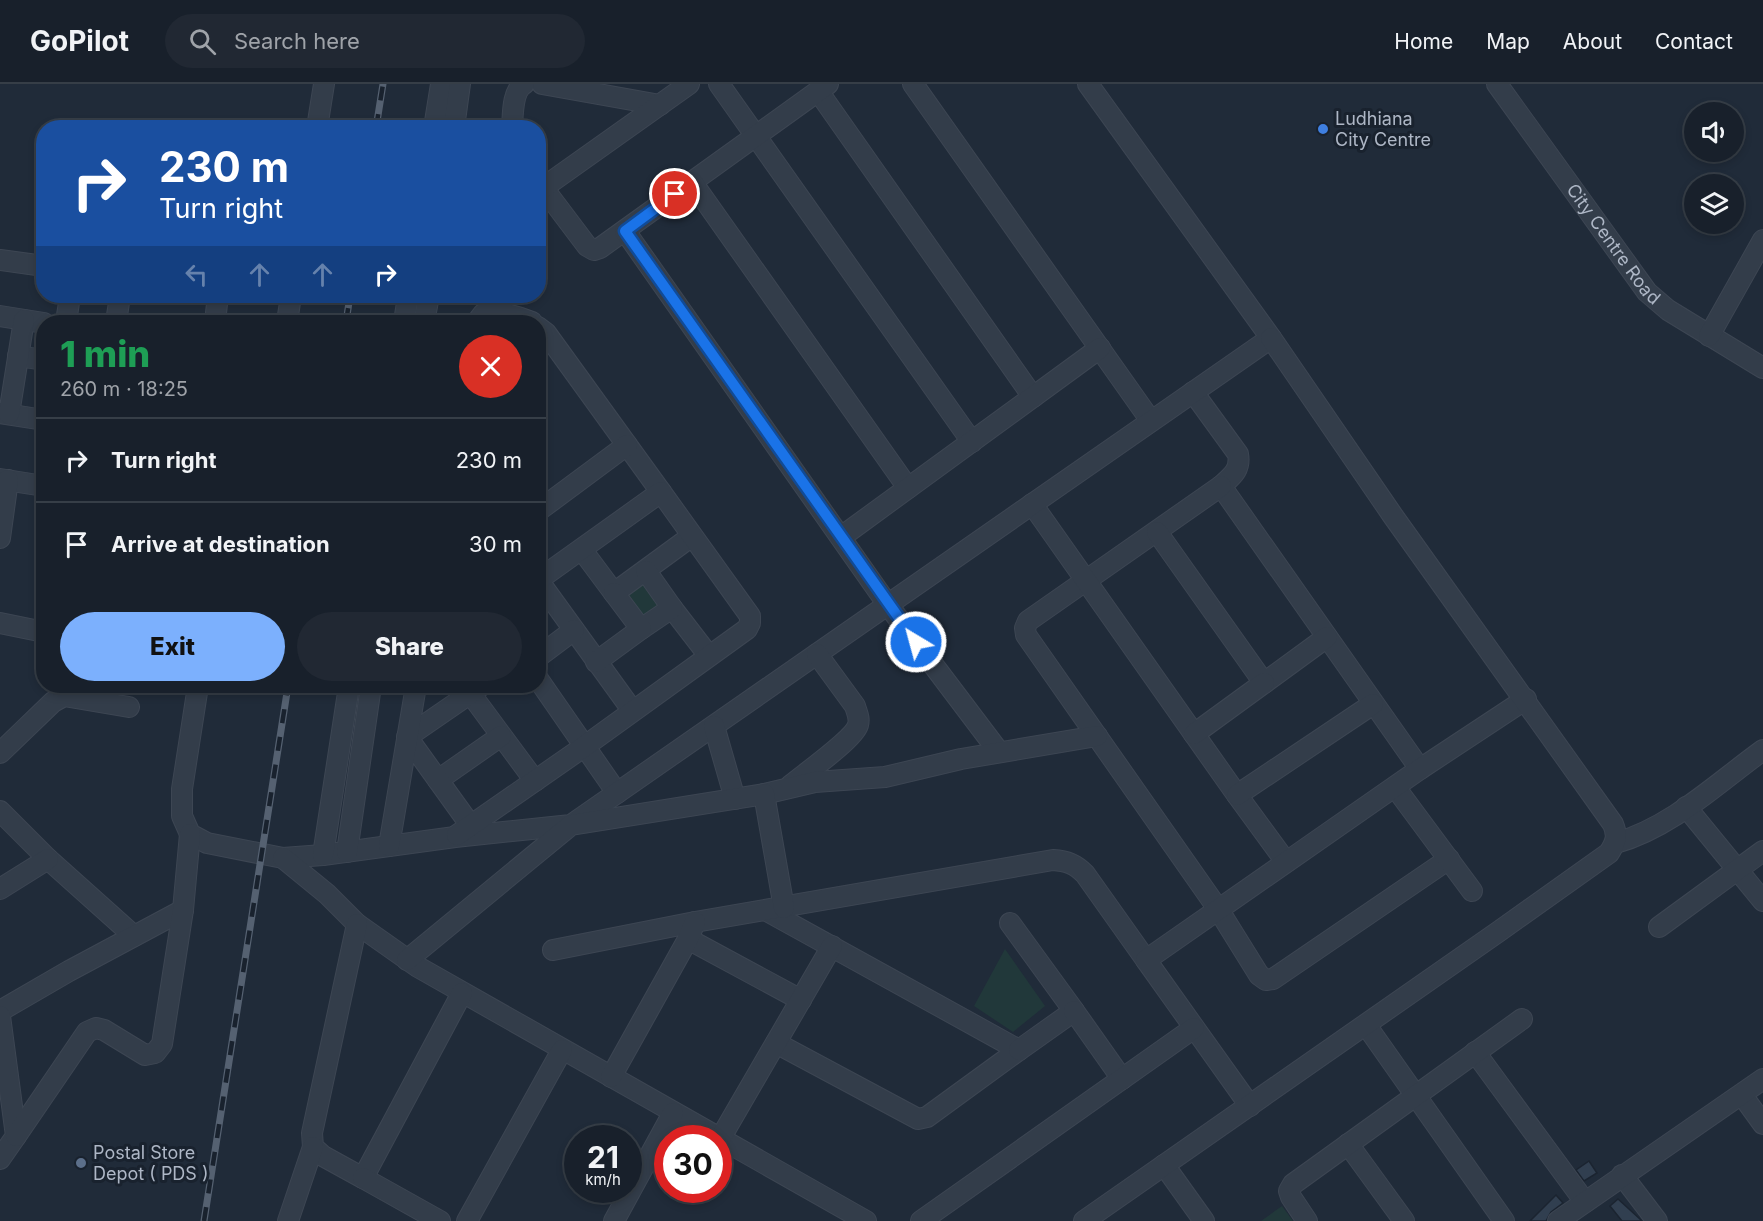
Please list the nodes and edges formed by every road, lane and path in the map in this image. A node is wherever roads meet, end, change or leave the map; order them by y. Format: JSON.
{"nodes":[{"id":1,"x":324,"y":84,"type":"edge"},
{"id":2,"x":441,"y":84,"type":"edge"},
{"id":3,"x":460,"y":84,"type":"edge"},
{"id":4,"x":524,"y":84,"type":"edge"},
{"id":5,"x":542,"y":84,"type":"edge"},
{"id":6,"x":689,"y":84,"type":"edge"},
{"id":7,"x":719,"y":84,"type":"edge"},
{"id":8,"x":913,"y":84,"type":"edge"},
{"id":9,"x":1089,"y":84,"type":"edge"},
{"id":10,"x":1497,"y":84,"type":"edge"},
{"id":11,"x":823,"y":88,"type":"edge"},
{"id":12,"x":660,"y":105,"type":"junction"},
{"id":13,"x":319,"y":120,"type":"edge"},
{"id":14,"x":435,"y":120,"type":"edge"},
{"id":15,"x":455,"y":120,"type":"edge"},
{"id":16,"x":513,"y":120,"type":"edge"},
{"id":17,"x":756,"y":136,"type":"junction"},
{"id":18,"x":546,"y":181,"type":"edge"},
{"id":19,"x":692,"y":182,"type":"junction"},
{"id":20,"x":546,"y":191,"type":"edge"},
{"id":21,"x":625,"y":231,"type":"junction"},
{"id":22,"x":1763,"y":240,"type":"edge"},
{"id":23,"x":0,"y":260,"type":"edge"},
{"id":24,"x":36,"y":265,"type":"edge"},
{"id":25,"x":482,"y":315,"type":"edge"},
{"id":26,"x":510,"y":315,"type":"edge"},
{"id":27,"x":0,"y":316,"type":"edge"},
{"id":28,"x":24,"y":320,"type":"junction"},
{"id":29,"x":36,"y":322,"type":"edge"},
{"id":30,"x":546,"y":333,"type":"edge"},
{"id":31,"x":1708,"y":336,"type":"junction"},
{"id":32,"x":1271,"y":338,"type":"junction"},
{"id":33,"x":1100,"y":348,"type":"junction"},
{"id":34,"x":18,"y":357,"type":"junction"},
{"id":35,"x":36,"y":359,"type":"edge"},
{"id":36,"x":1763,"y":368,"type":"edge"},
{"id":37,"x":1193,"y":392,"type":"junction"},
{"id":38,"x":1033,"y":397,"type":"junction"},
{"id":39,"x":4,"y":414,"type":"edge"},
{"id":40,"x":36,"y":419,"type":"edge"},
{"id":41,"x":1151,"y":421,"type":"junction"},
{"id":42,"x":972,"y":442,"type":"junction"},
{"id":43,"x":627,"y":445,"type":"junction"},
{"id":44,"x":4,"y":479,"type":"edge"},
{"id":45,"x":36,"y":485,"type":"edge"},
{"id":46,"x":1221,"y":486,"type":"junction"},
{"id":47,"x":908,"y":488,"type":"junction"},
{"id":48,"x":661,"y":492,"type":"junction"},
{"id":49,"x":1032,"y":504,"type":"junction"},
{"id":50,"x":546,"y":505,"type":"edge"},
{"id":51,"x":1157,"y":532,"type":"junction"},
{"id":52,"x":692,"y":537,"type":"junction"},
{"id":53,"x":841,"y":537,"type":"junction"},
{"id":54,"x":0,"y":538,"type":"edge"},
{"id":55,"x":582,"y":550,"type":"junction"},
{"id":56,"x":646,"y":571,"type":"junction"},
{"id":57,"x":546,"y":575,"type":"edge"},
{"id":58,"x":1087,"y":582,"type":"junction"},
{"id":59,"x":546,"y":590,"type":"edge"},
{"id":60,"x":614,"y":593,"type":"junction"},
{"id":61,"x":888,"y":604,"type":"junction"},
{"id":62,"x":672,"y":608,"type":"junction"},
{"id":63,"x":0,"y":623,"type":"edge"},
{"id":64,"x":641,"y":629,"type":"junction"},
{"id":65,"x":574,"y":630,"type":"junction"},
{"id":66,"x":36,"y":631,"type":"edge"},
{"id":67,"x":1327,"y":637,"type":"junction"},
{"id":68,"x":546,"y":651,"type":"edge"},
{"id":69,"x":817,"y":654,"type":"junction"},
{"id":70,"x":708,"y":656,"type":"junction"},
{"id":71,"x":596,"y":662,"type":"junction"},
{"id":72,"x":1264,"y":683,"type":"junction"},
{"id":73,"x":546,"y":690,"type":"edge"},
{"id":74,"x":197,"y":693,"type":"edge"},
{"id":75,"x":348,"y":693,"type":"edge"},
{"id":76,"x":370,"y":693,"type":"edge"},
{"id":77,"x":415,"y":693,"type":"edge"},
{"id":78,"x":470,"y":693,"type":"edge"},
{"id":79,"x":478,"y":693,"type":"edge"},
{"id":80,"x":1526,"y":699,"type":"junction"},
{"id":81,"x":1374,"y":704,"type":"junction"},
{"id":82,"x":129,"y":707,"type":"dead end"},
{"id":83,"x":632,"y":710,"type":"junction"},
{"id":84,"x":714,"y":726,"type":"junction"},
{"id":85,"x":1194,"y":734,"type":"junction"},
{"id":86,"x":501,"y":736,"type":"junction"},
{"id":87,"x":1097,"y":736,"type":"junction"},
{"id":88,"x":407,"y":737,"type":"junction"},
{"id":89,"x":585,"y":746,"type":"junction"},
{"id":90,"x":999,"y":752,"type":"junction"},
{"id":91,"x":0,"y":753,"type":"edge"},
{"id":92,"x":1760,"y":759,"type":"edge"},
{"id":93,"x":1420,"y":769,"type":"junction"},
{"id":94,"x":438,"y":780,"type":"junction"},
{"id":95,"x":535,"y":781,"type":"junction"},
{"id":96,"x":789,"y":787,"type":"junction"},
{"id":97,"x":1395,"y":787,"type":"junction"},
{"id":98,"x":617,"y":793,"type":"junction"},
{"id":99,"x":764,"y":794,"type":"junction"},
{"id":100,"x":1237,"y":795,"type":"junction"},
{"id":101,"x":735,"y":799,"type":"junction"},
{"id":102,"x":1686,"y":807,"type":"junction"},
{"id":103,"x":0,"y":811,"type":"edge"},
{"id":104,"x":571,"y":825,"type":"junction"},
{"id":105,"x":463,"y":831,"type":"junction"},
{"id":106,"x":189,"y":834,"type":"junction"},
{"id":107,"x":1616,"y":843,"type":"junction"},
{"id":108,"x":389,"y":846,"type":"junction"},
{"id":109,"x":1763,"y":851,"type":"edge"},
{"id":110,"x":347,"y":852,"type":"junction"},
{"id":111,"x":323,"y":855,"type":"junction"},
{"id":112,"x":283,"y":858,"type":"junction"},
{"id":113,"x":48,"y":859,"type":"junction"},
{"id":114,"x":1449,"y":859,"type":"junction"},
{"id":115,"x":1286,"y":862,"type":"junction"},
{"id":116,"x":1738,"y":868,"type":"junction"},
{"id":117,"x":0,"y":889,"type":"edge"},
{"id":118,"x":1472,"y":891,"type":"dead end"},
{"id":119,"x":1763,"y":901,"type":"edge"},
{"id":120,"x":775,"y":909,"type":"junction"},
{"id":121,"x":1218,"y":909,"type":"junction"},
{"id":122,"x":183,"y":910,"type":"junction"},
{"id":123,"x":1010,"y":923,"type":"dead end"},
{"id":124,"x":357,"y":924,"type":"junction"},
{"id":125,"x":1659,"y":927,"type":"dead end"},
{"id":126,"x":692,"y":931,"type":"junction"},
{"id":127,"x":134,"y":936,"type":"junction"},
{"id":128,"x":832,"y":946,"type":"junction"},
{"id":129,"x":553,"y":950,"type":"dead end"},
{"id":130,"x":407,"y":960,"type":"junction"},
{"id":131,"x":1146,"y":960,"type":"junction"},
{"id":132,"x":462,"y":993,"type":"junction"},
{"id":133,"x":801,"y":1000,"type":"junction"},
{"id":134,"x":0,"y":1011,"type":"edge"},
{"id":135,"x":1074,"y":1011,"type":"junction"},
{"id":136,"x":0,"y":1016,"type":"edge"},
{"id":137,"x":1522,"y":1019,"type":"dead end"},
{"id":138,"x":1366,"y":1025,"type":"junction"},
{"id":139,"x":1194,"y":1028,"type":"junction"},
{"id":140,"x":776,"y":1043,"type":"junction"},
{"id":141,"x":562,"y":1050,"type":"junction"},
{"id":142,"x":1019,"y":1050,"type":"junction"},
{"id":143,"x":1474,"y":1052,"type":"junction"},
{"id":144,"x":611,"y":1077,"type":"junction"},
{"id":145,"x":1122,"y":1079,"type":"junction"},
{"id":146,"x":1763,"y":1079,"type":"edge"},
{"id":147,"x":1742,"y":1095,"type":"junction"},
{"id":148,"x":1415,"y":1097,"type":"junction"},
{"id":149,"x":1250,"y":1106,"type":"junction"},
{"id":150,"x":673,"y":1113,"type":"junction"},
{"id":151,"x":1763,"y":1124,"type":"edge"},
{"id":152,"x":695,"y":1125,"type":"edge"},
{"id":153,"x":728,"y":1125,"type":"edge"},
{"id":154,"x":10,"y":1129,"type":"edge"},
{"id":155,"x":1348,"y":1144,"type":"junction"},
{"id":156,"x":732,"y":1146,"type":"edge"},
{"id":157,"x":313,"y":1147,"type":"junction"},
{"id":158,"x":0,"y":1159,"type":"edge"},
{"id":159,"x":1164,"y":1165,"type":"junction"},
{"id":160,"x":1622,"y":1175,"type":"junction"},
{"id":161,"x":363,"y":1178,"type":"junction"},
{"id":162,"x":1585,"y":1202,"type":"junction"},
{"id":163,"x":288,"y":1221,"type":"edge"},
{"id":164,"x":440,"y":1221,"type":"edge"},
{"id":165,"x":467,"y":1221,"type":"edge"},
{"id":166,"x":614,"y":1221,"type":"edge"},
{"id":167,"x":866,"y":1221,"type":"edge"},
{"id":168,"x":921,"y":1221,"type":"edge"},
{"id":169,"x":1084,"y":1221,"type":"edge"},
{"id":170,"x":1204,"y":1221,"type":"edge"},
{"id":171,"x":1307,"y":1221,"type":"edge"},
{"id":172,"x":1404,"y":1221,"type":"edge"},
{"id":173,"x":1504,"y":1221,"type":"edge"},
{"id":174,"x":1558,"y":1221,"type":"edge"},
{"id":175,"x":1657,"y":1221,"type":"edge"}],
"edges":[{"from":1,"to":13,"type":"street"},
{"from":2,"to":14,"type":"street"},
{"from":3,"to":15,"type":"street"},
{"from":4,"to":16,"type":"street"},
{"from":5,"to":12,"type":"street"},
{"from":6,"to":12,"type":"street"},
{"from":7,"to":17,"type":"street"},
{"from":8,"to":33,"type":"street"},
{"from":9,"to":32,"type":"street"},
{"from":10,"to":31,"type":"street","name":"City Centre Road"},
{"from":11,"to":17,"type":"street"},
{"from":11,"to":38,"type":"street"},
{"from":12,"to":18,"type":"street"},
{"from":17,"to":19,"type":"street"},
{"from":17,"to":42,"type":"street"},
{"from":19,"to":21,"type":"street"},
{"from":19,"to":47,"type":"street"},
{"from":20,"to":21,"type":"street"},
{"from":21,"to":53,"type":"street"},
{"from":22,"to":31,"type":"street"},
{"from":23,"to":24,"type":"street"},
{"from":25,"to":26,"type":"street"},
{"from":27,"to":28,"type":"street"},
{"from":28,"to":29,"type":"street"},
{"from":28,"to":34,"type":"street"},
{"from":30,"to":43,"type":"street"},
{"from":31,"to":36,"type":"street","name":"City Centre Road"},
{"from":32,"to":37,"type":"street"},
{"from":32,"to":80,"type":"street"},
{"from":33,"to":38,"type":"street"},
{"from":33,"to":41,"type":"street"},
{"from":34,"to":35,"type":"street"},
{"from":34,"to":39,"type":"street"},
{"from":37,"to":41,"type":"street"},
{"from":37,"to":46,"type":"street"},
{"from":38,"to":42,"type":"street"},
{"from":39,"to":40,"type":"street"},
{"from":41,"to":49,"type":"street"},
{"from":42,"to":47,"type":"street"},
{"from":43,"to":48,"type":"street"},
{"from":43,"to":50,"type":"street"},
{"from":44,"to":45,"type":"street"},
{"from":44,"to":54,"type":"street"},
{"from":46,"to":51,"type":"street"},
{"from":46,"to":67,"type":"street"},
{"from":47,"to":53,"type":"street"},
{"from":48,"to":52,"type":"street"},
{"from":48,"to":55,"type":"street"},
{"from":49,"to":58,"type":"street"},
{"from":49,"to":61,"type":"street"},
{"from":51,"to":58,"type":"street"},
{"from":51,"to":72,"type":"street"},
{"from":52,"to":56,"type":"street"},
{"from":52,"to":70,"type":"street"},
{"from":53,"to":61,"type":"street"},
{"from":55,"to":57,"type":"street"},
{"from":55,"to":60,"type":"street"},
{"from":56,"to":60,"type":"street"},
{"from":56,"to":62,"type":"street"},
{"from":58,"to":85,"type":"street"},
{"from":58,"to":87,"type":"street"},
{"from":59,"to":65,"type":"street"},
{"from":60,"to":64,"type":"street"},
{"from":61,"to":69,"type":"street"},
{"from":61,"to":90,"type":"street"},
{"from":62,"to":64,"type":"street"},
{"from":62,"to":70,"type":"street"},
{"from":63,"to":66,"type":"street"},
{"from":64,"to":71,"type":"street"},
{"from":65,"to":68,"type":"street"},
{"from":65,"to":71,"type":"street"},
{"from":67,"to":72,"type":"street"},
{"from":67,"to":81,"type":"street"},
{"from":69,"to":84,"type":"street"},
{"from":69,"to":96,"type":"street"},
{"from":70,"to":83,"type":"street"},
{"from":71,"to":83,"type":"street"},
{"from":72,"to":85,"type":"street"},
{"from":73,"to":89,"type":"street"},
{"from":74,"to":106,"type":"street"},
{"from":75,"to":111,"type":"street"},
{"from":76,"to":110,"type":"street"},
{"from":77,"to":88,"type":"street"},
{"from":78,"to":88,"type":"street"},
{"from":79,"to":86,"type":"street"},
{"from":80,"to":93,"type":"street"},
{"from":80,"to":107,"type":"street"},
{"from":81,"to":93,"type":"street"},
{"from":81,"to":100,"type":"street"},
{"from":82,"to":91,"type":"street"},
{"from":83,"to":89,"type":"street"},
{"from":84,"to":98,"type":"street"},
{"from":84,"to":101,"type":"street"},
{"from":85,"to":100,"type":"street"},
{"from":86,"to":94,"type":"street"},
{"from":86,"to":95,"type":"street"},
{"from":87,"to":90,"type":"street"},
{"from":87,"to":121,"type":"street"},
{"from":88,"to":94,"type":"street"},
{"from":88,"to":108,"type":"street"},
{"from":89,"to":95,"type":"street"},
{"from":89,"to":98,"type":"street"},
{"from":90,"to":96,"type":"street"},
{"from":92,"to":102,"type":"street"},
{"from":93,"to":97,"type":"street"},
{"from":94,"to":105,"type":"street"},
{"from":95,"to":105,"type":"street"},
{"from":96,"to":99,"type":"street"},
{"from":97,"to":114,"type":"street"},
{"from":97,"to":115,"type":"street"},
{"from":98,"to":104,"type":"street"},
{"from":99,"to":101,"type":"street"},
{"from":99,"to":120,"type":"street"},
{"from":100,"to":115,"type":"street"},
{"from":101,"to":104,"type":"street"},
{"from":102,"to":107,"type":"street"},
{"from":102,"to":116,"type":"street"},
{"from":103,"to":113,"type":"street"},
{"from":104,"to":105,"type":"street"},
{"from":104,"to":130,"type":"street"},
{"from":105,"to":108,"type":"street"},
{"from":106,"to":112,"type":"street"},
{"from":106,"to":122,"type":"street"},
{"from":107,"to":138,"type":"street"},
{"from":108,"to":110,"type":"street"},
{"from":109,"to":116,"type":"street"},
{"from":110,"to":111,"type":"street"},
{"from":111,"to":112,"type":"street"},
{"from":112,"to":124,"type":"street"},
{"from":113,"to":117,"type":"street"},
{"from":113,"to":127,"type":"street"},
{"from":114,"to":118,"type":"street"},
{"from":114,"to":121,"type":"street"},
{"from":115,"to":121,"type":"street"},
{"from":116,"to":119,"type":"street"},
{"from":116,"to":125,"type":"street"},
{"from":120,"to":126,"type":"street"},
{"from":120,"to":128,"type":"street"},
{"from":120,"to":131,"type":"street"},
{"from":121,"to":131,"type":"street"},
{"from":122,"to":127,"type":"street"},
{"from":122,"to":154,"type":"street"},
{"from":123,"to":135,"type":"street"},
{"from":124,"to":130,"type":"street"},
{"from":124,"to":157,"type":"street"},
{"from":126,"to":129,"type":"street"},
{"from":126,"to":133,"type":"street"},
{"from":126,"to":144,"type":"street"},
{"from":127,"to":134,"type":"street"},
{"from":128,"to":133,"type":"street"},
{"from":128,"to":142,"type":"street"},
{"from":130,"to":132,"type":"street"},
{"from":131,"to":139,"type":"street"},
{"from":132,"to":141,"type":"street"},
{"from":132,"to":161,"type":"street"},
{"from":133,"to":140,"type":"street"},
{"from":135,"to":142,"type":"street"},
{"from":135,"to":145,"type":"street"},
{"from":136,"to":154,"type":"street"},
{"from":137,"to":143,"type":"street"},
{"from":138,"to":148,"type":"street"},
{"from":138,"to":149,"type":"street"},
{"from":139,"to":145,"type":"street"},
{"from":139,"to":149,"type":"street"},
{"from":140,"to":142,"type":"street"},
{"from":140,"to":153,"type":"street"},
{"from":141,"to":144,"type":"street"},
{"from":141,"to":165,"type":"street"},
{"from":143,"to":148,"type":"street"},
{"from":143,"to":162,"type":"street"},
{"from":144,"to":150,"type":"street"},
{"from":145,"to":168,"type":"street"},
{"from":146,"to":147,"type":"street"},
{"from":147,"to":151,"type":"street"},
{"from":147,"to":160,"type":"street"},
{"from":148,"to":155,"type":"street"},
{"from":148,"to":173,"type":"street"},
{"from":149,"to":159,"type":"street"},
{"from":150,"to":152,"type":"street"},
{"from":150,"to":166,"type":"street"},
{"from":154,"to":158,"type":"street"},
{"from":155,"to":171,"type":"street"},
{"from":155,"to":172,"type":"street"},
{"from":156,"to":167,"type":"street"},
{"from":157,"to":161,"type":"street"},
{"from":157,"to":163,"type":"street"},
{"from":159,"to":169,"type":"street"},
{"from":159,"to":170,"type":"street"},
{"from":160,"to":162,"type":"street"},
{"from":160,"to":175,"type":"street"},
{"from":161,"to":164,"type":"street"},
{"from":162,"to":174,"type":"street"}]}
